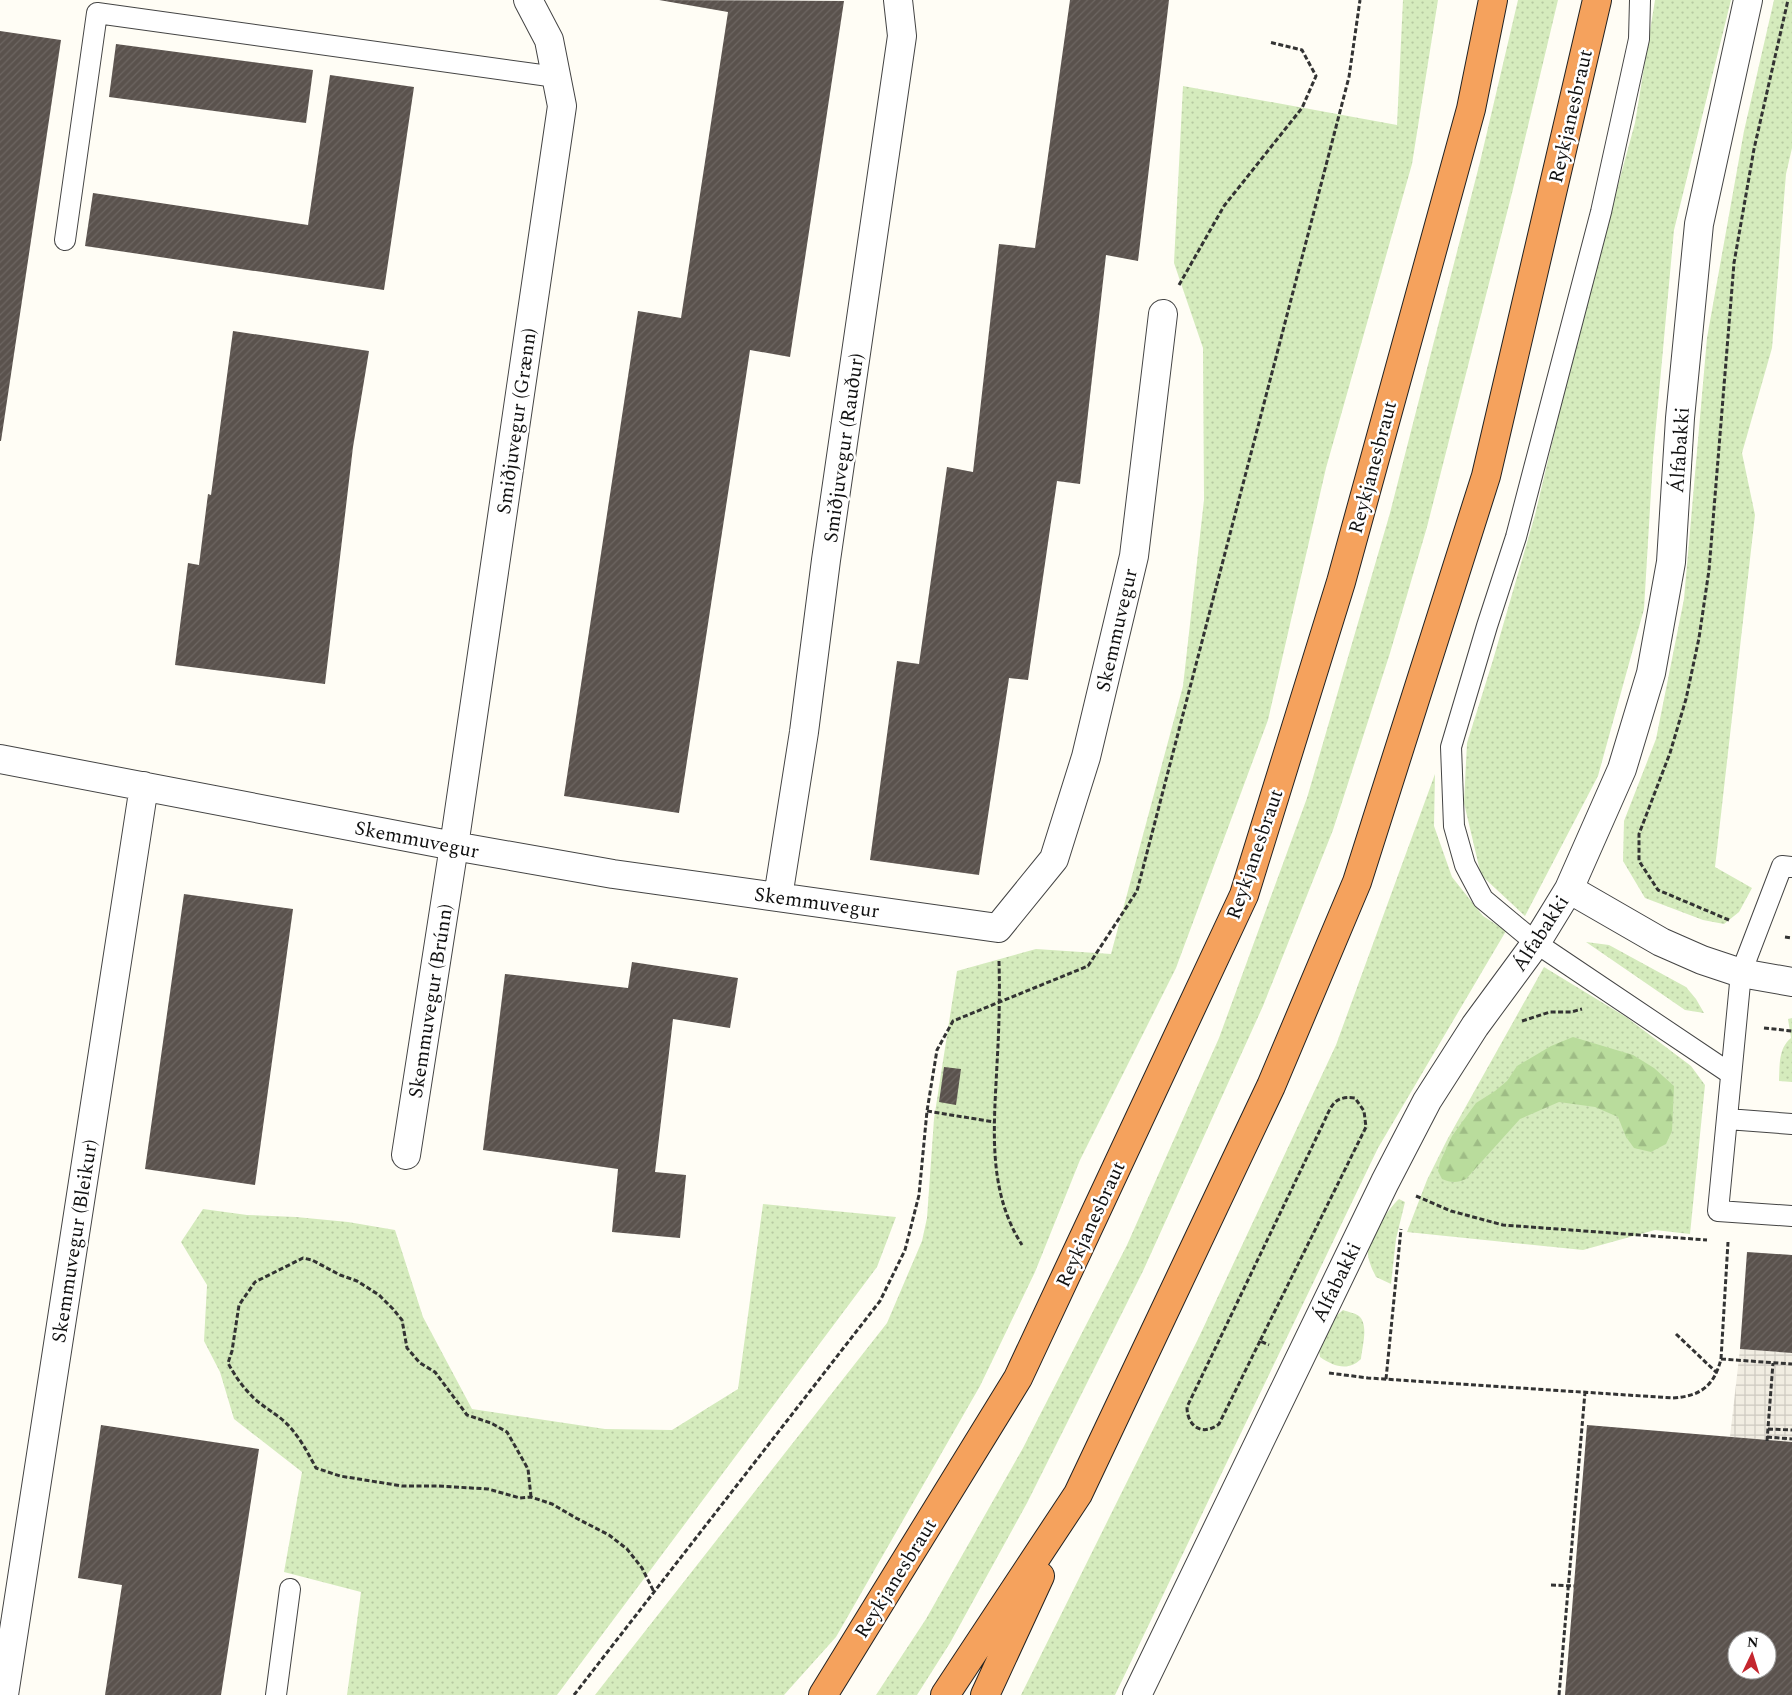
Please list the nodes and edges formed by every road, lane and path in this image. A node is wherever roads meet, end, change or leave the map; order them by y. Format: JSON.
{"nodes":[{"id":1,"x":528,"y":0,"type":"edge"},
{"id":2,"x":898,"y":0,"type":"edge"},
{"id":3,"x":1493,"y":0,"type":"edge"},
{"id":4,"x":1597,"y":0,"type":"edge"},
{"id":5,"x":1640,"y":0,"type":"edge"},
{"id":6,"x":1748,"y":0,"type":"edge"},
{"id":7,"x":1788,"y":0,"type":"edge"},
{"id":8,"x":1269,"y":42,"type":"dead end"},
{"id":9,"x":556,"y":77,"type":"junction"},
{"id":10,"x":65,"y":240,"type":"dead end"},
{"id":11,"x":1163,"y":314,"type":"joint"},
{"id":12,"x":0,"y":758,"type":"edge"},
{"id":13,"x":144,"y":786,"type":"junction"},
{"id":14,"x":454,"y":846,"type":"junction"},
{"id":15,"x":1792,"y":867,"type":"edge"},
{"id":16,"x":1569,"y":888,"type":"junction"},
{"id":17,"x":778,"y":897,"type":"junction"},
{"id":18,"x":998,"y":928,"type":"junction"},
{"id":19,"x":1758,"y":930,"type":"junction"},
{"id":20,"x":1792,"y":938,"type":"edge"},
{"id":21,"x":1536,"y":943,"type":"junction"},
{"id":22,"x":1741,"y":973,"type":"junction"},
{"id":23,"x":1792,"y":982,"type":"edge"},
{"id":24,"x":1590,"y":1005,"type":"dead end"},
{"id":25,"x":1521,"y":1021,"type":"dead end"},
{"id":26,"x":1772,"y":1029,"type":"dead end"},
{"id":27,"x":1792,"y":1030,"type":"edge"},
{"id":28,"x":1732,"y":1074,"type":"junction"},
{"id":29,"x":928,"y":1111,"type":"dead end"},
{"id":30,"x":1727,"y":1119,"type":"junction"},
{"id":31,"x":994,"y":1122,"type":"junction"},
{"id":32,"x":1792,"y":1124,"type":"edge"},
{"id":33,"x":406,"y":1155,"type":"dead end"},
{"id":34,"x":1410,"y":1193,"type":"dead end"},
{"id":35,"x":1792,"y":1216,"type":"edge"},
{"id":36,"x":1402,"y":1222,"type":"dead end"},
{"id":37,"x":1709,"y":1240,"type":"dead end"},
{"id":38,"x":1719,"y":1240,"type":"dead end"},
{"id":39,"x":1022,"y":1245,"type":"dead end"},
{"id":40,"x":1676,"y":1334,"type":"dead end"},
{"id":41,"x":1260,"y":1341,"type":"junction"},
{"id":42,"x":1274,"y":1348,"type":"dead end"},
{"id":43,"x":1721,"y":1359,"type":"junction"},
{"id":44,"x":1773,"y":1363,"type":"junction"},
{"id":45,"x":1792,"y":1364,"type":"edge"},
{"id":46,"x":1323,"y":1372,"type":"dead end"},
{"id":47,"x":1717,"y":1373,"type":"junction"},
{"id":48,"x":1386,"y":1379,"type":"junction"},
{"id":49,"x":1585,"y":1392,"type":"junction"},
{"id":50,"x":1768,"y":1429,"type":"junction"},
{"id":51,"x":1792,"y":1430,"type":"edge"},
{"id":52,"x":1792,"y":1439,"type":"edge"},
{"id":53,"x":1078,"y":1494,"type":"junction"},
{"id":54,"x":532,"y":1496,"type":"junction"},
{"id":55,"x":1550,"y":1585,"type":"dead end"},
{"id":56,"x":1569,"y":1586,"type":"junction"},
{"id":57,"x":1574,"y":1586,"type":"dead end"},
{"id":58,"x":290,"y":1590,"type":"dead end"},
{"id":59,"x":654,"y":1592,"type":"dead end"},
{"id":60,"x":4,"y":1695,"type":"edge"},
{"id":61,"x":276,"y":1695,"type":"edge"},
{"id":62,"x":823,"y":1695,"type":"edge"},
{"id":63,"x":945,"y":1695,"type":"edge"},
{"id":64,"x":985,"y":1695,"type":"edge"},
{"id":65,"x":1137,"y":1695,"type":"edge"},
{"id":66,"x":1559,"y":1695,"type":"edge"}],
"edges":[{"from":1,"to":9,"type":"street","name":"Smiðjuvegur (Grænn)"},
{"from":2,"to":17,"type":"street","name":"Smiðjuvegur (Rauður)"},
{"from":3,"to":62,"type":"highway","name":"Reykjanesbraut"},
{"from":4,"to":53,"type":"highway","name":"Reykjanesbraut"},
{"from":5,"to":21,"type":"lane"},
{"from":6,"to":16,"type":"street","name":"Álfabakki"},
{"from":7,"to":19,"type":"path"},
{"from":8,"to":11,"type":"path"},
{"from":9,"to":10,"type":"lane"},
{"from":9,"to":14,"type":"street","name":"Smiðjuvegur (Grænn)"},
{"from":11,"to":18,"type":"street","name":"Skemmuvegur"},
{"from":12,"to":13,"type":"street","name":"Skemmuvegur"},
{"from":13,"to":14,"type":"street","name":"Skemmuvegur"},
{"from":13,"to":60,"type":"street","name":"Skemmuvegur (Bleikur)"},
{"from":14,"to":17,"type":"street","name":"Skemmuvegur"},
{"from":14,"to":33,"type":"street","name":"Skemmuvegur (Brúnn)"},
{"from":15,"to":19,"type":"lane"},
{"from":16,"to":21,"type":"street","name":"Álfabakki"},
{"from":16,"to":22,"type":"street","name":"Álfabakki"},
{"from":17,"to":18,"type":"street","name":"Skemmuvegur"},
{"from":18,"to":31,"type":"path"},
{"from":19,"to":20,"type":"path"},
{"from":19,"to":22,"type":"lane"},
{"from":21,"to":28,"type":"lane"},
{"from":21,"to":65,"type":"street","name":"Álfabakki"},
{"from":22,"to":23,"type":"street","name":"Álfabakki"},
{"from":22,"to":28,"type":"lane"},
{"from":24,"to":25,"type":"path"},
{"from":26,"to":27,"type":"path"},
{"from":28,"to":30,"type":"lane"},
{"from":29,"to":31,"type":"path"},
{"from":30,"to":32,"type":"lane"},
{"from":30,"to":35,"type":"lane"},
{"from":31,"to":39,"type":"path"},
{"from":34,"to":37,"type":"path"},
{"from":36,"to":48,"type":"path"},
{"from":38,"to":43,"type":"path"},
{"from":40,"to":47,"type":"path"},
{"from":41,"to":41,"type":"path"},
{"from":41,"to":42,"type":"path"},
{"from":43,"to":44,"type":"path"},
{"from":43,"to":47,"type":"path"},
{"from":44,"to":45,"type":"path"},
{"from":44,"to":50,"type":"path"},
{"from":46,"to":48,"type":"path"},
{"from":47,"to":49,"type":"path"},
{"from":48,"to":49,"type":"path"},
{"from":49,"to":56,"type":"path"},
{"from":50,"to":51,"type":"path"},
{"from":50,"to":52,"type":"path"},
{"from":53,"to":63,"type":"highway","name":"Reykjanesbraut"},
{"from":53,"to":64,"type":"highway"},
{"from":54,"to":54,"type":"path"},
{"from":54,"to":59,"type":"path"},
{"from":55,"to":56,"type":"path"},
{"from":56,"to":57,"type":"path"},
{"from":56,"to":66,"type":"path"},
{"from":58,"to":61,"type":"lane"}]}
